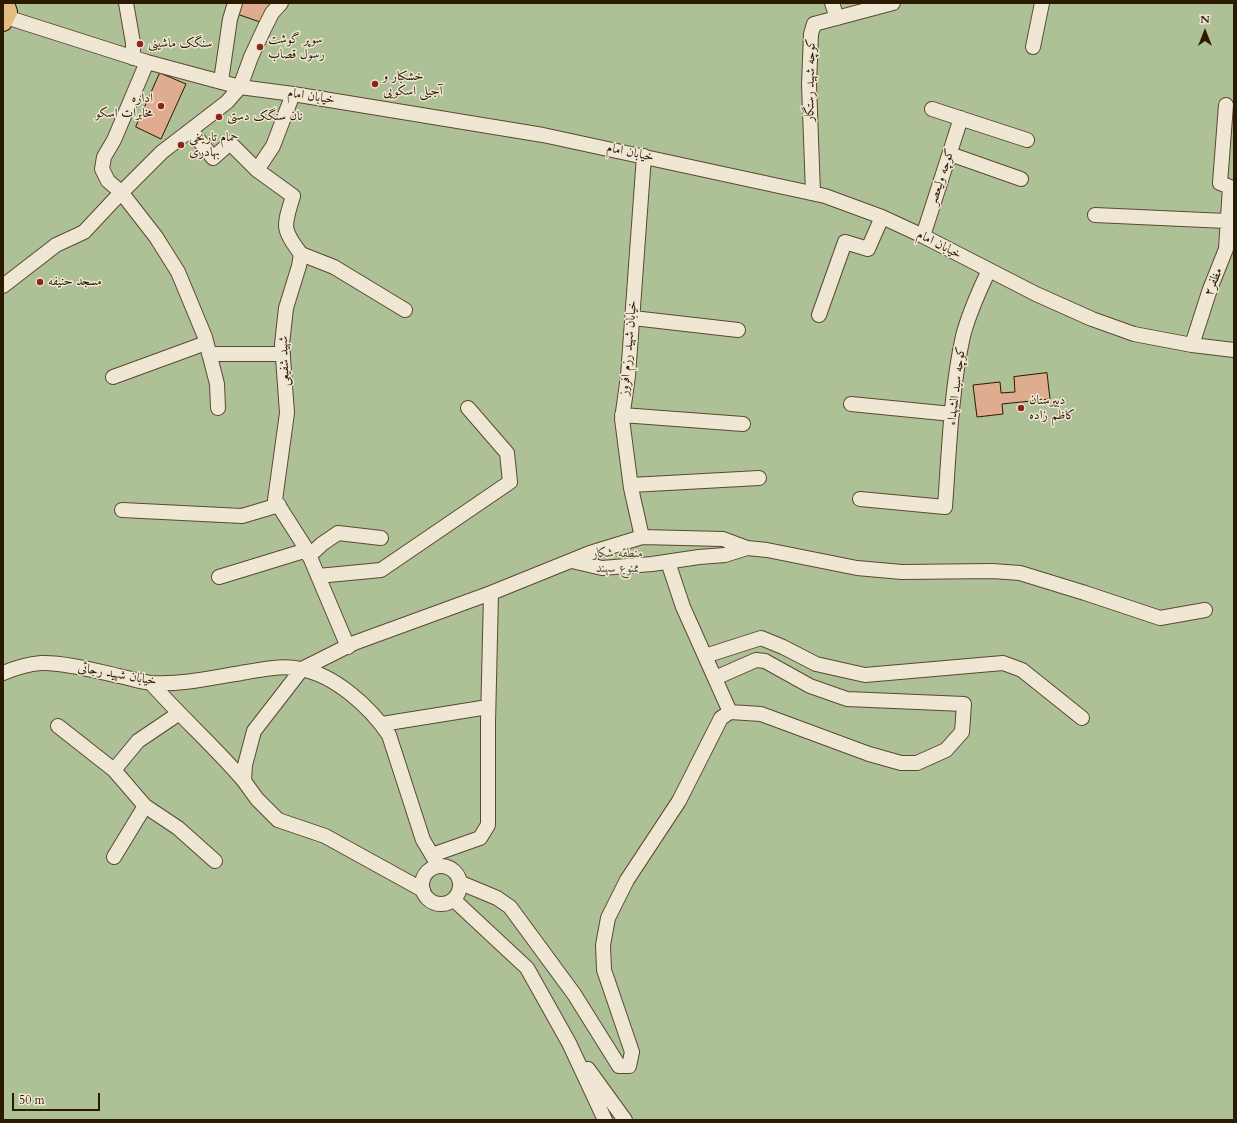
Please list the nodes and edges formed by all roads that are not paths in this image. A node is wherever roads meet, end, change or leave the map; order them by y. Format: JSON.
{"nodes":[{"id":1,"x":126,"y":3,"type":"edge"},
{"id":2,"x":235,"y":3,"type":"edge"},
{"id":3,"x":281,"y":3,"type":"edge"},
{"id":4,"x":832,"y":3,"type":"edge"},
{"id":5,"x":893,"y":3,"type":"edge"},
{"id":6,"x":1042,"y":3,"type":"edge"},
{"id":7,"x":5,"y":14,"type":"edge"},
{"id":8,"x":837,"y":18,"type":"junction"},
{"id":9,"x":1034,"y":47,"type":"dead end"},
{"id":10,"x":134,"y":58,"type":"junction"},
{"id":11,"x":147,"y":62,"type":"junction"},
{"id":12,"x":221,"y":81,"type":"junction"},
{"id":13,"x":240,"y":87,"type":"junction"},
{"id":14,"x":293,"y":94,"type":"junction"},
{"id":15,"x":1226,"y":105,"type":"dead end"},
{"id":16,"x":932,"y":109,"type":"dead end"},
{"id":17,"x":961,"y":118,"type":"junction"},
{"id":18,"x":191,"y":130,"type":"junction"},
{"id":19,"x":1027,"y":140,"type":"dead end"},
{"id":20,"x":950,"y":154,"type":"junction"},
{"id":21,"x":644,"y":156,"type":"junction"},
{"id":22,"x":257,"y":170,"type":"junction"},
{"id":23,"x":1021,"y":179,"type":"dead end"},
{"id":24,"x":1232,"y":187,"type":"edge"},
{"id":25,"x":121,"y":192,"type":"junction"},
{"id":26,"x":813,"y":193,"type":"junction"},
{"id":27,"x":1095,"y":214,"type":"dead end"},
{"id":28,"x":882,"y":217,"type":"junction"},
{"id":29,"x":1226,"y":221,"type":"junction"},
{"id":30,"x":923,"y":236,"type":"junction"},
{"id":31,"x":301,"y":254,"type":"junction"},
{"id":32,"x":989,"y":270,"type":"junction"},
{"id":33,"x":3,"y":286,"type":"edge"},
{"id":34,"x":406,"y":310,"type":"dead end"},
{"id":35,"x":819,"y":315,"type":"dead end"},
{"id":36,"x":633,"y":318,"type":"junction"},
{"id":37,"x":738,"y":330,"type":"dead end"},
{"id":38,"x":1192,"y":345,"type":"junction"},
{"id":39,"x":208,"y":348,"type":"junction"},
{"id":40,"x":1234,"y":350,"type":"edge"},
{"id":41,"x":283,"y":354,"type":"junction"},
{"id":42,"x":113,"y":377,"type":"dead end"},
{"id":43,"x":851,"y":404,"type":"dead end"},
{"id":44,"x":218,"y":408,"type":"dead end"},
{"id":45,"x":468,"y":408,"type":"dead end"},
{"id":46,"x":622,"y":414,"type":"junction"},
{"id":47,"x":952,"y":414,"type":"junction"},
{"id":48,"x":742,"y":424,"type":"dead end"},
{"id":49,"x":759,"y":478,"type":"dead end"},
{"id":50,"x":631,"y":485,"type":"junction"},
{"id":51,"x":860,"y":499,"type":"dead end"},
{"id":52,"x":279,"y":505,"type":"junction"},
{"id":53,"x":122,"y":510,"type":"dead end"},
{"id":54,"x":381,"y":538,"type":"dead end"},
{"id":55,"x":642,"y":538,"type":"junction"},
{"id":56,"x":747,"y":548,"type":"junction"},
{"id":57,"x":308,"y":553,"type":"junction"},
{"id":58,"x":572,"y":561,"type":"junction"},
{"id":59,"x":668,"y":562,"type":"junction"},
{"id":60,"x":318,"y":576,"type":"junction"},
{"id":61,"x":219,"y":577,"type":"dead end"},
{"id":62,"x":491,"y":593,"type":"junction"},
{"id":63,"x":1205,"y":610,"type":"dead end"},
{"id":64,"x":348,"y":647,"type":"junction"},
{"id":65,"x":705,"y":656,"type":"junction"},
{"id":66,"x":302,"y":669,"type":"junction"},
{"id":67,"x":3,"y":673,"type":"edge"},
{"id":68,"x":715,"y":678,"type":"junction"},
{"id":69,"x":151,"y":683,"type":"junction"},
{"id":70,"x":488,"y":707,"type":"junction"},
{"id":71,"x":730,"y":712,"type":"junction"},
{"id":72,"x":178,"y":714,"type":"junction"},
{"id":73,"x":1082,"y":718,"type":"dead end"},
{"id":74,"x":382,"y":724,"type":"junction"},
{"id":75,"x":58,"y":726,"type":"dead end"},
{"id":76,"x":114,"y":770,"type":"junction"},
{"id":77,"x":244,"y":781,"type":"junction"},
{"id":78,"x":145,"y":806,"type":"junction"},
{"id":79,"x":114,"y":857,"type":"dead end"},
{"id":80,"x":435,"y":860,"type":"junction"},
{"id":81,"x":215,"y":861,"type":"dead end"},
{"id":82,"x":461,"y":883,"type":"junction"},
{"id":83,"x":423,"y":890,"type":"junction"},
{"id":84,"x":454,"y":900,"type":"junction"},
{"id":85,"x":569,"y":1043,"type":"junction"},
{"id":86,"x":605,"y":1120,"type":"edge"},
{"id":87,"x":625,"y":1120,"type":"edge"}],
"edges":[{"from":1,"to":10,"type":"street"},
{"from":2,"to":12,"type":"street"},
{"from":3,"to":13,"type":"street"},
{"from":4,"to":8,"type":"street"},
{"from":5,"to":8,"type":"street","name":"کوچه شهید رستگار"},
{"from":6,"to":9,"type":"street"},
{"from":7,"to":10,"type":"street","name":"خیابان امام"},
{"from":8,"to":26,"type":"street","name":"کوچه شهید رستگار"},
{"from":10,"to":11,"type":"street","name":"خیابان امام"},
{"from":11,"to":12,"type":"street","name":"خیابان امام"},
{"from":11,"to":25,"type":"street"},
{"from":12,"to":13,"type":"street","name":"خیابان امام"},
{"from":13,"to":14,"type":"street","name":"خیابان امام"},
{"from":13,"to":18,"type":"street"},
{"from":14,"to":21,"type":"street","name":"خیابان امام"},
{"from":14,"to":22,"type":"street"},
{"from":15,"to":24,"type":"street","name":"مظفر۲"},
{"from":16,"to":17,"type":"street"},
{"from":17,"to":19,"type":"street"},
{"from":17,"to":20,"type":"street","name":"کوچه ولیعصر"},
{"from":18,"to":22,"type":"street"},
{"from":18,"to":25,"type":"street"},
{"from":20,"to":23,"type":"street"},
{"from":20,"to":30,"type":"street","name":"کوچه ولیعصر"},
{"from":21,"to":26,"type":"street","name":"خیابان امام"},
{"from":21,"to":36,"type":"street","name":"خیابان شهید رزم افروز"},
{"from":22,"to":31,"type":"street"},
{"from":24,"to":29,"type":"street","name":"مظفر۲"},
{"from":25,"to":33,"type":"street"},
{"from":25,"to":39,"type":"street"},
{"from":26,"to":28,"type":"street","name":"خیابان امام"},
{"from":27,"to":29,"type":"street"},
{"from":28,"to":30,"type":"street","name":"خیابان امام"},
{"from":28,"to":35,"type":"street"},
{"from":29,"to":38,"type":"street","name":"مظفر۲"},
{"from":30,"to":32,"type":"street","name":"خیابان امام"},
{"from":31,"to":34,"type":"street"},
{"from":31,"to":41,"type":"street","name":"شهید شفیعی"},
{"from":32,"to":38,"type":"street","name":"خیابان امام"},
{"from":32,"to":47,"type":"street","name":"کوچه سید الشهداء"},
{"from":36,"to":37,"type":"street"},
{"from":36,"to":46,"type":"street","name":"خیابان شهید رزم افروز"},
{"from":38,"to":40,"type":"street","name":"خیابان امام"},
{"from":39,"to":41,"type":"street"},
{"from":39,"to":42,"type":"street"},
{"from":39,"to":44,"type":"street"},
{"from":41,"to":52,"type":"street","name":"شهید شفیعی"},
{"from":43,"to":47,"type":"street"},
{"from":45,"to":60,"type":"street"},
{"from":46,"to":48,"type":"street"},
{"from":46,"to":50,"type":"street","name":"خیابان شهید رزم افروز"},
{"from":47,"to":51,"type":"street","name":"کوچه سید الشهداء"},
{"from":49,"to":50,"type":"street"},
{"from":50,"to":55,"type":"street","name":"خیابان شهید رزم افروز"},
{"from":52,"to":53,"type":"street"},
{"from":52,"to":57,"type":"street","name":"شهید شفیعی"},
{"from":54,"to":57,"type":"street"},
{"from":55,"to":56,"type":"street"},
{"from":55,"to":58,"type":"street"},
{"from":56,"to":59,"type":"street"},
{"from":56,"to":63,"type":"street"},
{"from":57,"to":60,"type":"street","name":"شهید شفیعی"},
{"from":57,"to":61,"type":"street"},
{"from":58,"to":59,"type":"street"},
{"from":58,"to":62,"type":"street"},
{"from":59,"to":65,"type":"street"},
{"from":60,"to":64,"type":"street","name":"شهید شفیعی"},
{"from":62,"to":64,"type":"street"},
{"from":62,"to":70,"type":"street"},
{"from":64,"to":66,"type":"street"},
{"from":65,"to":68,"type":"street"},
{"from":65,"to":73,"type":"street"},
{"from":66,"to":69,"type":"street","name":"خیابان شهید رجائی"},
{"from":66,"to":74,"type":"street","name":"خیابان شهید رجائی"},
{"from":66,"to":77,"type":"street"},
{"from":67,"to":69,"type":"street","name":"خیابان شهید رجائی"},
{"from":68,"to":71,"type":"street"},
{"from":68,"to":71,"type":"street"},
{"from":69,"to":72,"type":"street"},
{"from":70,"to":74,"type":"street"},
{"from":70,"to":80,"type":"street"},
{"from":71,"to":82,"type":"street"},
{"from":72,"to":76,"type":"street"},
{"from":72,"to":77,"type":"street"},
{"from":74,"to":80,"type":"street","name":"خیابان شهید رجائی"},
{"from":75,"to":76,"type":"street"},
{"from":76,"to":78,"type":"street"},
{"from":77,"to":83,"type":"street"},
{"from":78,"to":79,"type":"street"},
{"from":78,"to":81,"type":"street"},
{"from":80,"to":82,"type":"street"},
{"from":80,"to":83,"type":"street"},
{"from":82,"to":84,"type":"street"},
{"from":83,"to":84,"type":"street"},
{"from":84,"to":85,"type":"street"},
{"from":85,"to":86,"type":"street"},
{"from":85,"to":87,"type":"street"}]}
